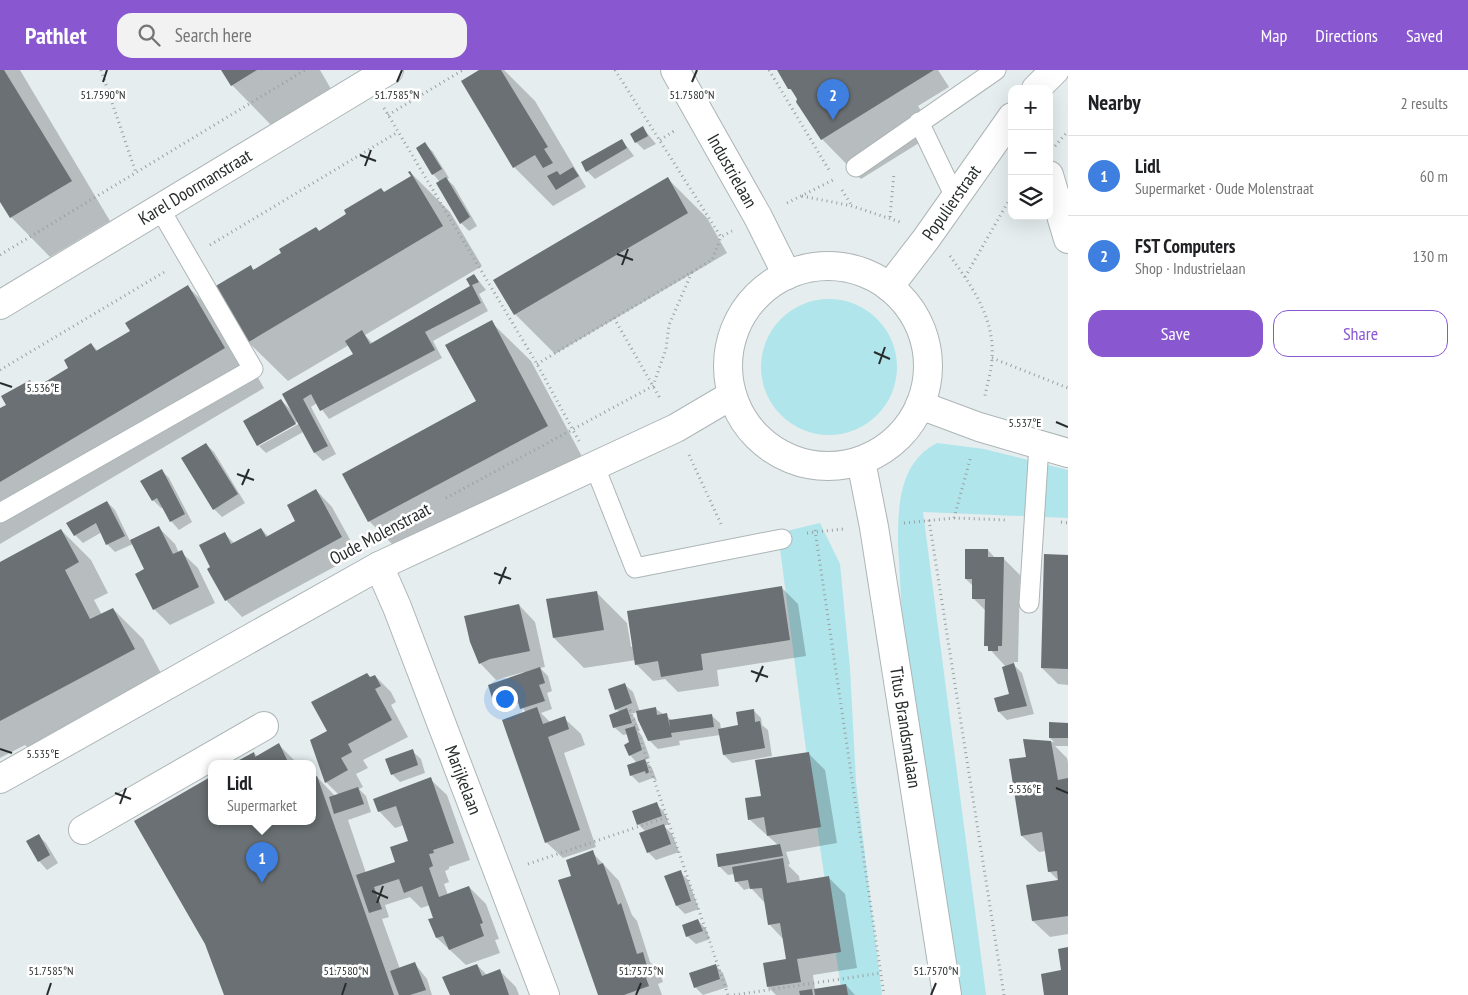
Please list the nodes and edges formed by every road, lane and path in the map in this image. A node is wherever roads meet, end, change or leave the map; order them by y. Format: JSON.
{"nodes":[{"id":1,"x":101,"y":70,"type":"edge"},
{"id":2,"x":305,"y":70,"type":"edge"},
{"id":3,"x":463,"y":70,"type":"edge"},
{"id":4,"x":615,"y":70,"type":"edge"},
{"id":5,"x":675,"y":70,"type":"edge"},
{"id":6,"x":768,"y":70,"type":"edge"},
{"id":7,"x":996,"y":70,"type":"edge"},
{"id":8,"x":1055,"y":70,"type":"edge"},
{"id":9,"x":379,"y":76,"type":"edge"},
{"id":10,"x":1040,"y":85,"type":"edge"},
{"id":11,"x":388,"y":115,"type":"junction"},
{"id":12,"x":919,"y":122,"type":"junction"},
{"id":13,"x":1008,"y":123,"type":"edge"},
{"id":14,"x":1068,"y":131,"type":"edge"},
{"id":15,"x":1053,"y":148,"type":"edge"},
{"id":16,"x":885,"y":149,"type":"junction"},
{"id":17,"x":856,"y":167,"type":"dead end"},
{"id":18,"x":136,"y":173,"type":"junction"},
{"id":19,"x":835,"y":179,"type":"junction"},
{"id":20,"x":1053,"y":188,"type":"edge"},
{"id":21,"x":955,"y":197,"type":"junction"},
{"id":22,"x":1008,"y":202,"type":"edge"},
{"id":23,"x":852,"y":206,"type":"junction"},
{"id":24,"x":160,"y":209,"type":"junction"},
{"id":25,"x":890,"y":217,"type":"junction"},
{"id":26,"x":721,"y":237,"type":"dead end"},
{"id":27,"x":926,"y":239,"type":"junction"},
{"id":28,"x":1068,"y":239,"type":"edge"},
{"id":29,"x":0,"y":255,"type":"edge"},
{"id":30,"x":787,"y":275,"type":"junction"},
{"id":31,"x":965,"y":277,"type":"junction"},
{"id":32,"x":889,"y":287,"type":"junction"},
{"id":33,"x":0,"y":305,"type":"edge"},
{"id":34,"x":992,"y":358,"type":"junction"},
{"id":35,"x":537,"y":364,"type":"junction"},
{"id":36,"x":1068,"y":388,"type":"edge"},
{"id":37,"x":732,"y":395,"type":"junction"},
{"id":38,"x":920,"y":406,"type":"junction"},
{"id":39,"x":979,"y":427,"type":"junction"},
{"id":40,"x":574,"y":431,"type":"junction"},
{"id":41,"x":1039,"y":445,"type":"junction"},
{"id":42,"x":1068,"y":453,"type":"edge"},
{"id":43,"x":861,"y":461,"type":"junction"},
{"id":44,"x":595,"y":467,"type":"junction"},
{"id":45,"x":444,"y":499,"type":"dead end"},
{"id":46,"x":0,"y":513,"type":"edge"},
{"id":47,"x":954,"y":518,"type":"junction"},
{"id":48,"x":929,"y":520,"type":"junction"},
{"id":49,"x":1033,"y":521,"type":"junction"},
{"id":50,"x":1068,"y":523,"type":"edge"},
{"id":51,"x":874,"y":527,"type":"junction"},
{"id":52,"x":815,"y":530,"type":"junction"},
{"id":53,"x":782,"y":539,"type":"joint"},
{"id":54,"x":379,"y":566,"type":"junction"},
{"id":55,"x":1029,"y":603,"type":"dead end"},
{"id":56,"x":630,"y":710,"type":"dead end"},
{"id":57,"x":264,"y":726,"type":"dead end"},
{"id":58,"x":0,"y":779,"type":"edge"},
{"id":59,"x":667,"y":818,"type":"junction"},
{"id":60,"x":83,"y":830,"type":"dead end"},
{"id":61,"x":499,"y":874,"type":"junction"},
{"id":62,"x":881,"y":973,"type":"junction"},
{"id":63,"x":545,"y":995,"type":"edge"},
{"id":64,"x":728,"y":995,"type":"edge"},
{"id":65,"x":734,"y":995,"type":"edge"},
{"id":66,"x":884,"y":995,"type":"edge"},
{"id":67,"x":946,"y":995,"type":"edge"},
{"id":68,"x":1004,"y":995,"type":"edge"}],
"edges":[{"from":1,"to":18,"type":"path"},
{"from":2,"to":18,"type":"path"},
{"from":3,"to":11,"type":"path"},
{"from":4,"to":26,"type":"path"},
{"from":5,"to":30,"type":"street","name":"Industrielaan"},
{"from":6,"to":19,"type":"path"},
{"from":7,"to":12,"type":"lane"},
{"from":8,"to":10,"type":"street"},
{"from":9,"to":11,"type":"path"},
{"from":9,"to":24,"type":"street","name":"Karel Doormanstraat"},
{"from":11,"to":35,"type":"path"},
{"from":12,"to":16,"type":"lane"},
{"from":12,"to":21,"type":"lane"},
{"from":13,"to":21,"type":"street","name":"Populierstraat"},
{"from":14,"to":15,"type":"path"},
{"from":16,"to":17,"type":"lane"},
{"from":16,"to":25,"type":"path"},
{"from":18,"to":29,"type":"path"},
{"from":19,"to":23,"type":"path"},
{"from":19,"to":23,"type":"path"},
{"from":20,"to":28,"type":"street"},
{"from":21,"to":27,"type":"street","name":"Populierstraat"},
{"from":22,"to":31,"type":"path"},
{"from":23,"to":25,"type":"path"},
{"from":24,"to":33,"type":"street","name":"Karel Doormanstraat"},
{"from":24,"to":46,"type":"lane"},
{"from":25,"to":27,"type":"path"},
{"from":27,"to":31,"type":"path"},
{"from":27,"to":32,"type":"street","name":"Populierstraat"},
{"from":30,"to":32,"type":"street"},
{"from":30,"to":37,"type":"street"},
{"from":31,"to":34,"type":"path"},
{"from":32,"to":38,"type":"street"},
{"from":34,"to":36,"type":"path"},
{"from":34,"to":39,"type":"path"},
{"from":35,"to":40,"type":"path"},
{"from":35,"to":40,"type":"path","name":"Oude Molenstraat"},
{"from":37,"to":43,"type":"street"},
{"from":37,"to":44,"type":"street","name":"Oude Molenstraat"},
{"from":38,"to":39,"type":"street"},
{"from":38,"to":43,"type":"street"},
{"from":39,"to":41,"type":"street"},
{"from":39,"to":47,"type":"path"},
{"from":40,"to":44,"type":"path"},
{"from":40,"to":45,"type":"path","name":"Oude Molenstraat"},
{"from":41,"to":42,"type":"street"},
{"from":41,"to":49,"type":"lane"},
{"from":43,"to":51,"type":"street","name":"Titus Brandsmalaan"},
{"from":44,"to":53,"type":"lane"},
{"from":44,"to":54,"type":"street","name":"Oude Molenstraat"},
{"from":47,"to":48,"type":"path"},
{"from":47,"to":49,"type":"path"},
{"from":48,"to":51,"type":"path"},
{"from":48,"to":68,"type":"path"},
{"from":49,"to":50,"type":"path"},
{"from":49,"to":55,"type":"lane"},
{"from":51,"to":52,"type":"path"},
{"from":51,"to":67,"type":"street","name":"Titus Brandsmalaan"},
{"from":52,"to":53,"type":"path"},
{"from":52,"to":62,"type":"path"},
{"from":54,"to":58,"type":"street","name":"Oude Molenstraat"},
{"from":54,"to":61,"type":"street","name":"Marijkelaan"},
{"from":56,"to":59,"type":"path"},
{"from":57,"to":60,"type":"street"},
{"from":59,"to":61,"type":"path"},
{"from":59,"to":64,"type":"path"},
{"from":61,"to":63,"type":"street","name":"Marijkelaan"},
{"from":62,"to":65,"type":"path"},
{"from":62,"to":66,"type":"path"}]}
